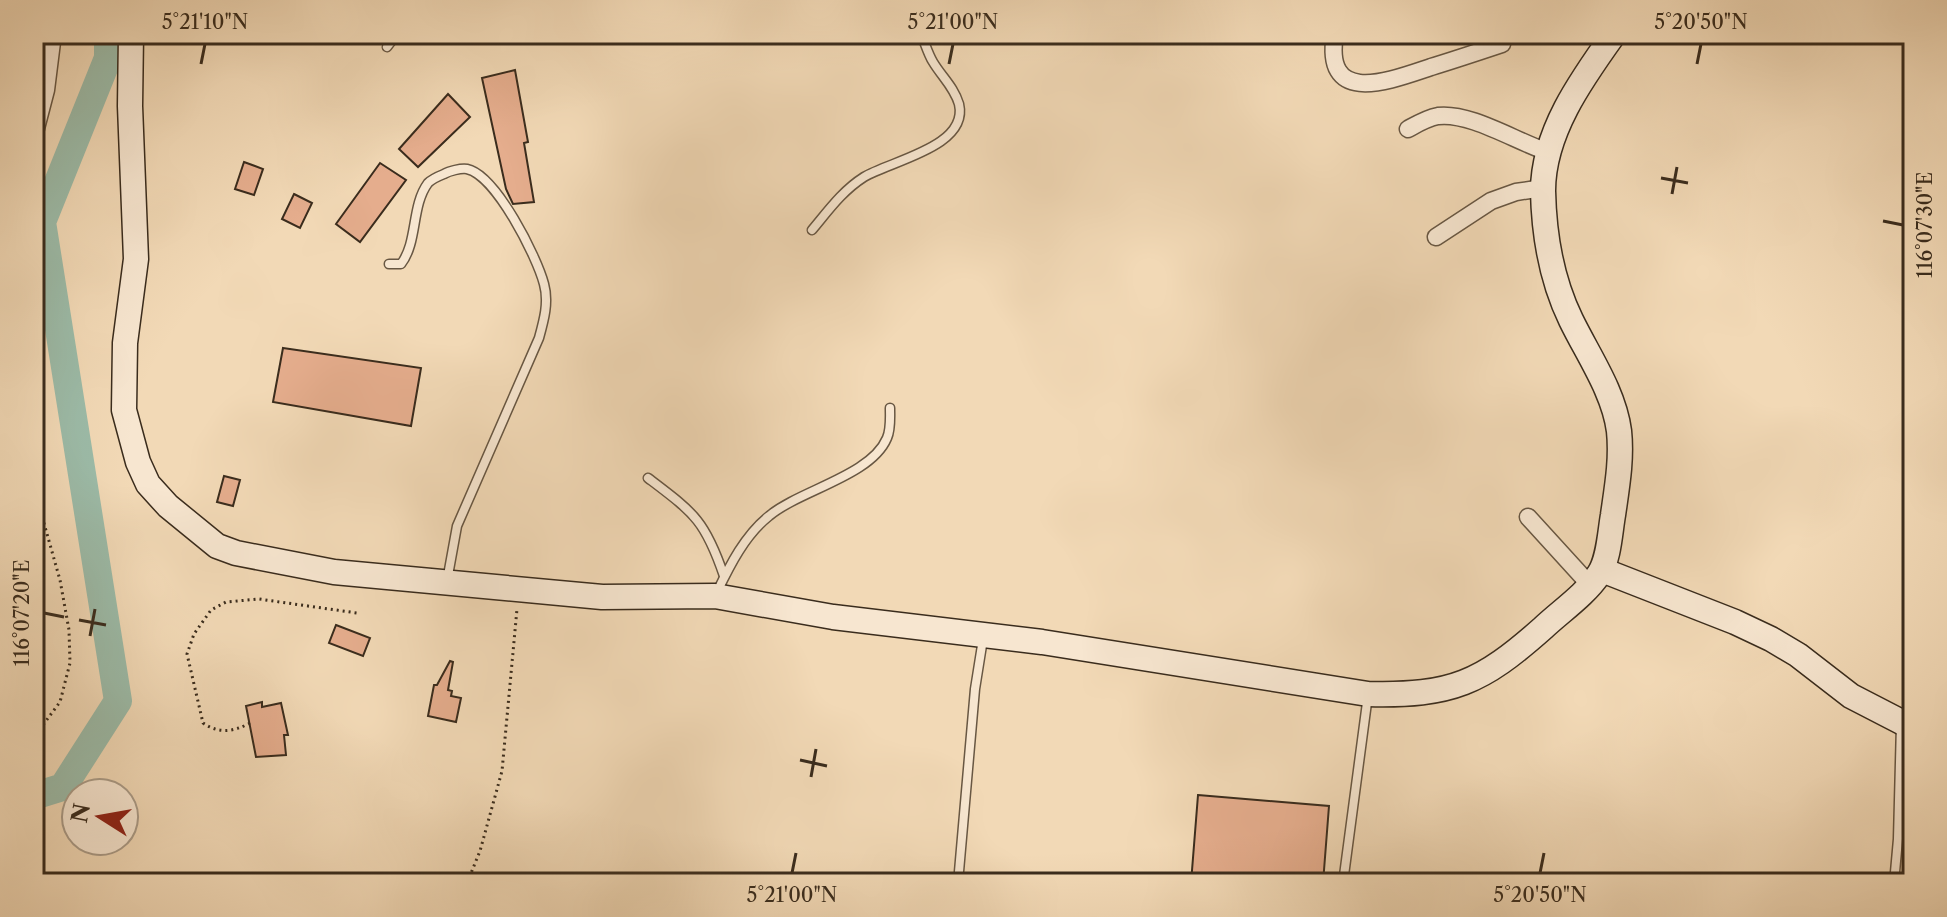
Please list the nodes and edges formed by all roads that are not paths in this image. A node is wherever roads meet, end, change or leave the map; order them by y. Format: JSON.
{"nodes":[{"id":1,"x":53,"y":34,"type":"edge"},
{"id":2,"x":131,"y":34,"type":"edge"},
{"id":3,"x":397,"y":34,"type":"edge"},
{"id":4,"x":921,"y":34,"type":"edge"},
{"id":5,"x":1335,"y":34,"type":"edge"},
{"id":6,"x":1614,"y":34,"type":"edge"},
{"id":7,"x":1502,"y":44,"type":"dead end"},
{"id":8,"x":387,"y":47,"type":"dead end"},
{"id":9,"x":1408,"y":129,"type":"dead end"},
{"id":10,"x":34,"y":136,"type":"edge"},
{"id":11,"x":1548,"y":152,"type":"junction"},
{"id":12,"x":1543,"y":188,"type":"junction"},
{"id":13,"x":812,"y":230,"type":"dead end"},
{"id":14,"x":1436,"y":237,"type":"dead end"},
{"id":15,"x":389,"y":264,"type":"dead end"},
{"id":16,"x":890,"y":408,"type":"dead end"},
{"id":17,"x":648,"y":478,"type":"dead end"},
{"id":18,"x":1528,"y":517,"type":"dead end"},
{"id":19,"x":1596,"y":578,"type":"junction"},
{"id":20,"x":447,"y":582,"type":"junction"},
{"id":21,"x":720,"y":587,"type":"junction"},
{"id":22,"x":984,"y":635,"type":"junction"},
{"id":23,"x":1368,"y":694,"type":"junction"},
{"id":24,"x":1907,"y":726,"type":"edge"},
{"id":25,"x":958,"y":883,"type":"edge"},
{"id":26,"x":1343,"y":883,"type":"edge"},
{"id":27,"x":1894,"y":883,"type":"edge"}],
"edges":[{"from":1,"to":10,"type":"street"},
{"from":2,"to":20,"type":"street"},
{"from":3,"to":8,"type":"lane"},
{"from":4,"to":13,"type":"lane"},
{"from":5,"to":7,"type":"street"},
{"from":6,"to":11,"type":"street"},
{"from":9,"to":11,"type":"street"},
{"from":11,"to":12,"type":"street"},
{"from":12,"to":14,"type":"street"},
{"from":12,"to":19,"type":"street"},
{"from":15,"to":20,"type":"lane"},
{"from":16,"to":21,"type":"lane"},
{"from":17,"to":21,"type":"lane"},
{"from":18,"to":19,"type":"street"},
{"from":19,"to":23,"type":"street"},
{"from":19,"to":24,"type":"street"},
{"from":20,"to":21,"type":"street"},
{"from":21,"to":22,"type":"street"},
{"from":22,"to":23,"type":"street"},
{"from":22,"to":25,"type":"lane"},
{"from":23,"to":26,"type":"lane"},
{"from":24,"to":27,"type":"lane"}]}
